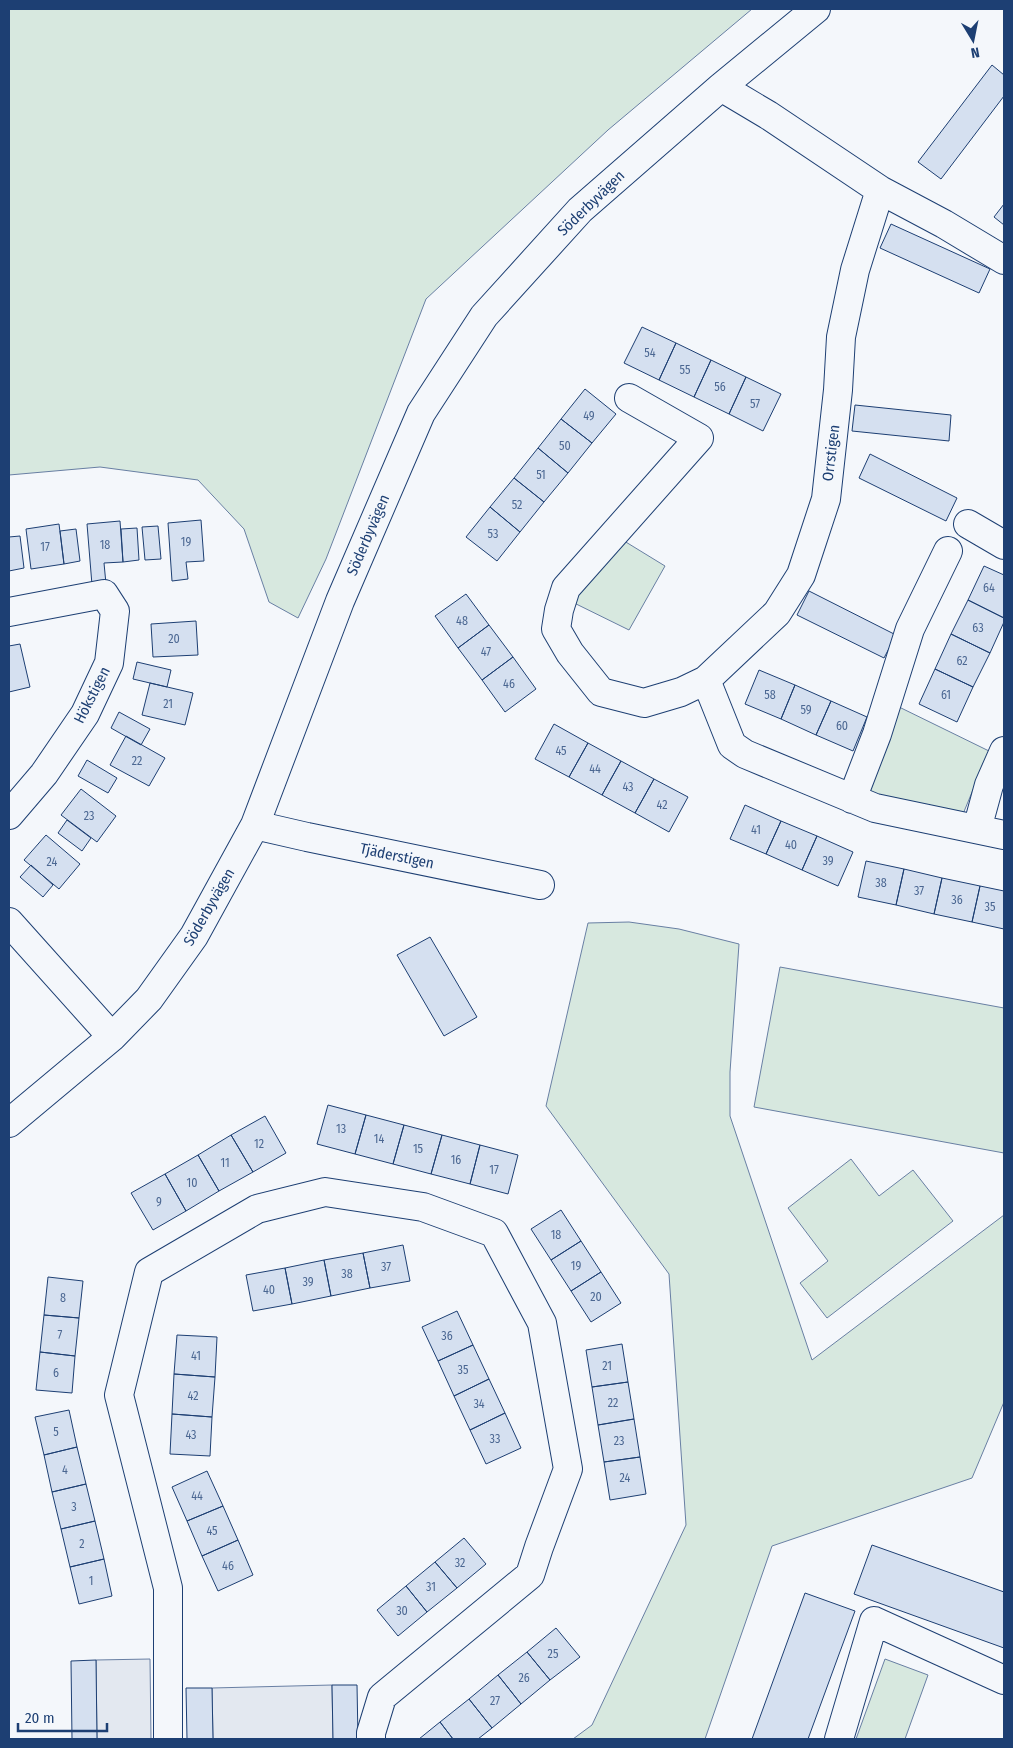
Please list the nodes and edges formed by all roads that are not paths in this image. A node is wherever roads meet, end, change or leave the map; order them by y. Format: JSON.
{"nodes":[{"id":1,"x":816,"y":9,"type":"edge"},
{"id":2,"x":721,"y":87,"type":"junction"},
{"id":3,"x":880,"y":190,"type":"junction"},
{"id":4,"x":1004,"y":260,"type":"edge"},
{"id":5,"x":629,"y":398,"type":"dead end"},
{"id":6,"x":968,"y":524,"type":"dead end"},
{"id":7,"x":1004,"y":545,"type":"edge"},
{"id":8,"x":948,"y":551,"type":"dead end"},
{"id":9,"x":9,"y":612,"type":"edge"},
{"id":10,"x":706,"y":680,"type":"junction"},
{"id":11,"x":1004,"y":751,"type":"edge"},
{"id":12,"x":852,"y":799,"type":"junction"},
{"id":13,"x":9,"y":815,"type":"edge"},
{"id":14,"x":255,"y":825,"type":"junction"},
{"id":15,"x":977,"y":828,"type":"junction"},
{"id":16,"x":1004,"y":835,"type":"edge"},
{"id":17,"x":540,"y":885,"type":"dead end"},
{"id":18,"x":9,"y":922,"type":"edge"},
{"id":19,"x":112,"y":1037,"type":"junction"},
{"id":20,"x":9,"y":1123,"type":"edge"},
{"id":21,"x":1004,"y":1680,"type":"edge"},
{"id":22,"x":168,"y":1739,"type":"edge"},
{"id":23,"x":371,"y":1739,"type":"edge"},
{"id":24,"x":838,"y":1739,"type":"edge"}],
"edges":[{"from":1,"to":2,"type":"street","name":"Söderbyvägen"},
{"from":2,"to":3,"type":"street"},
{"from":2,"to":14,"type":"street","name":"Söderbyvägen"},
{"from":3,"to":4,"type":"street"},
{"from":3,"to":10,"type":"street","name":"Orrstigen"},
{"from":5,"to":10,"type":"street","name":"Orrstigen"},
{"from":6,"to":7,"type":"street"},
{"from":8,"to":12,"type":"street"},
{"from":9,"to":13,"type":"street","name":"Hökstigen"},
{"from":10,"to":12,"type":"street"},
{"from":11,"to":15,"type":"street"},
{"from":12,"to":15,"type":"street"},
{"from":14,"to":17,"type":"street","name":"Tjäderstigen"},
{"from":14,"to":19,"type":"street","name":"Söderbyvägen"},
{"from":15,"to":16,"type":"street"},
{"from":18,"to":19,"type":"street"},
{"from":19,"to":20,"type":"street","name":"Söderbyvägen"},
{"from":21,"to":24,"type":"street"},
{"from":22,"to":23,"type":"street"}]}
